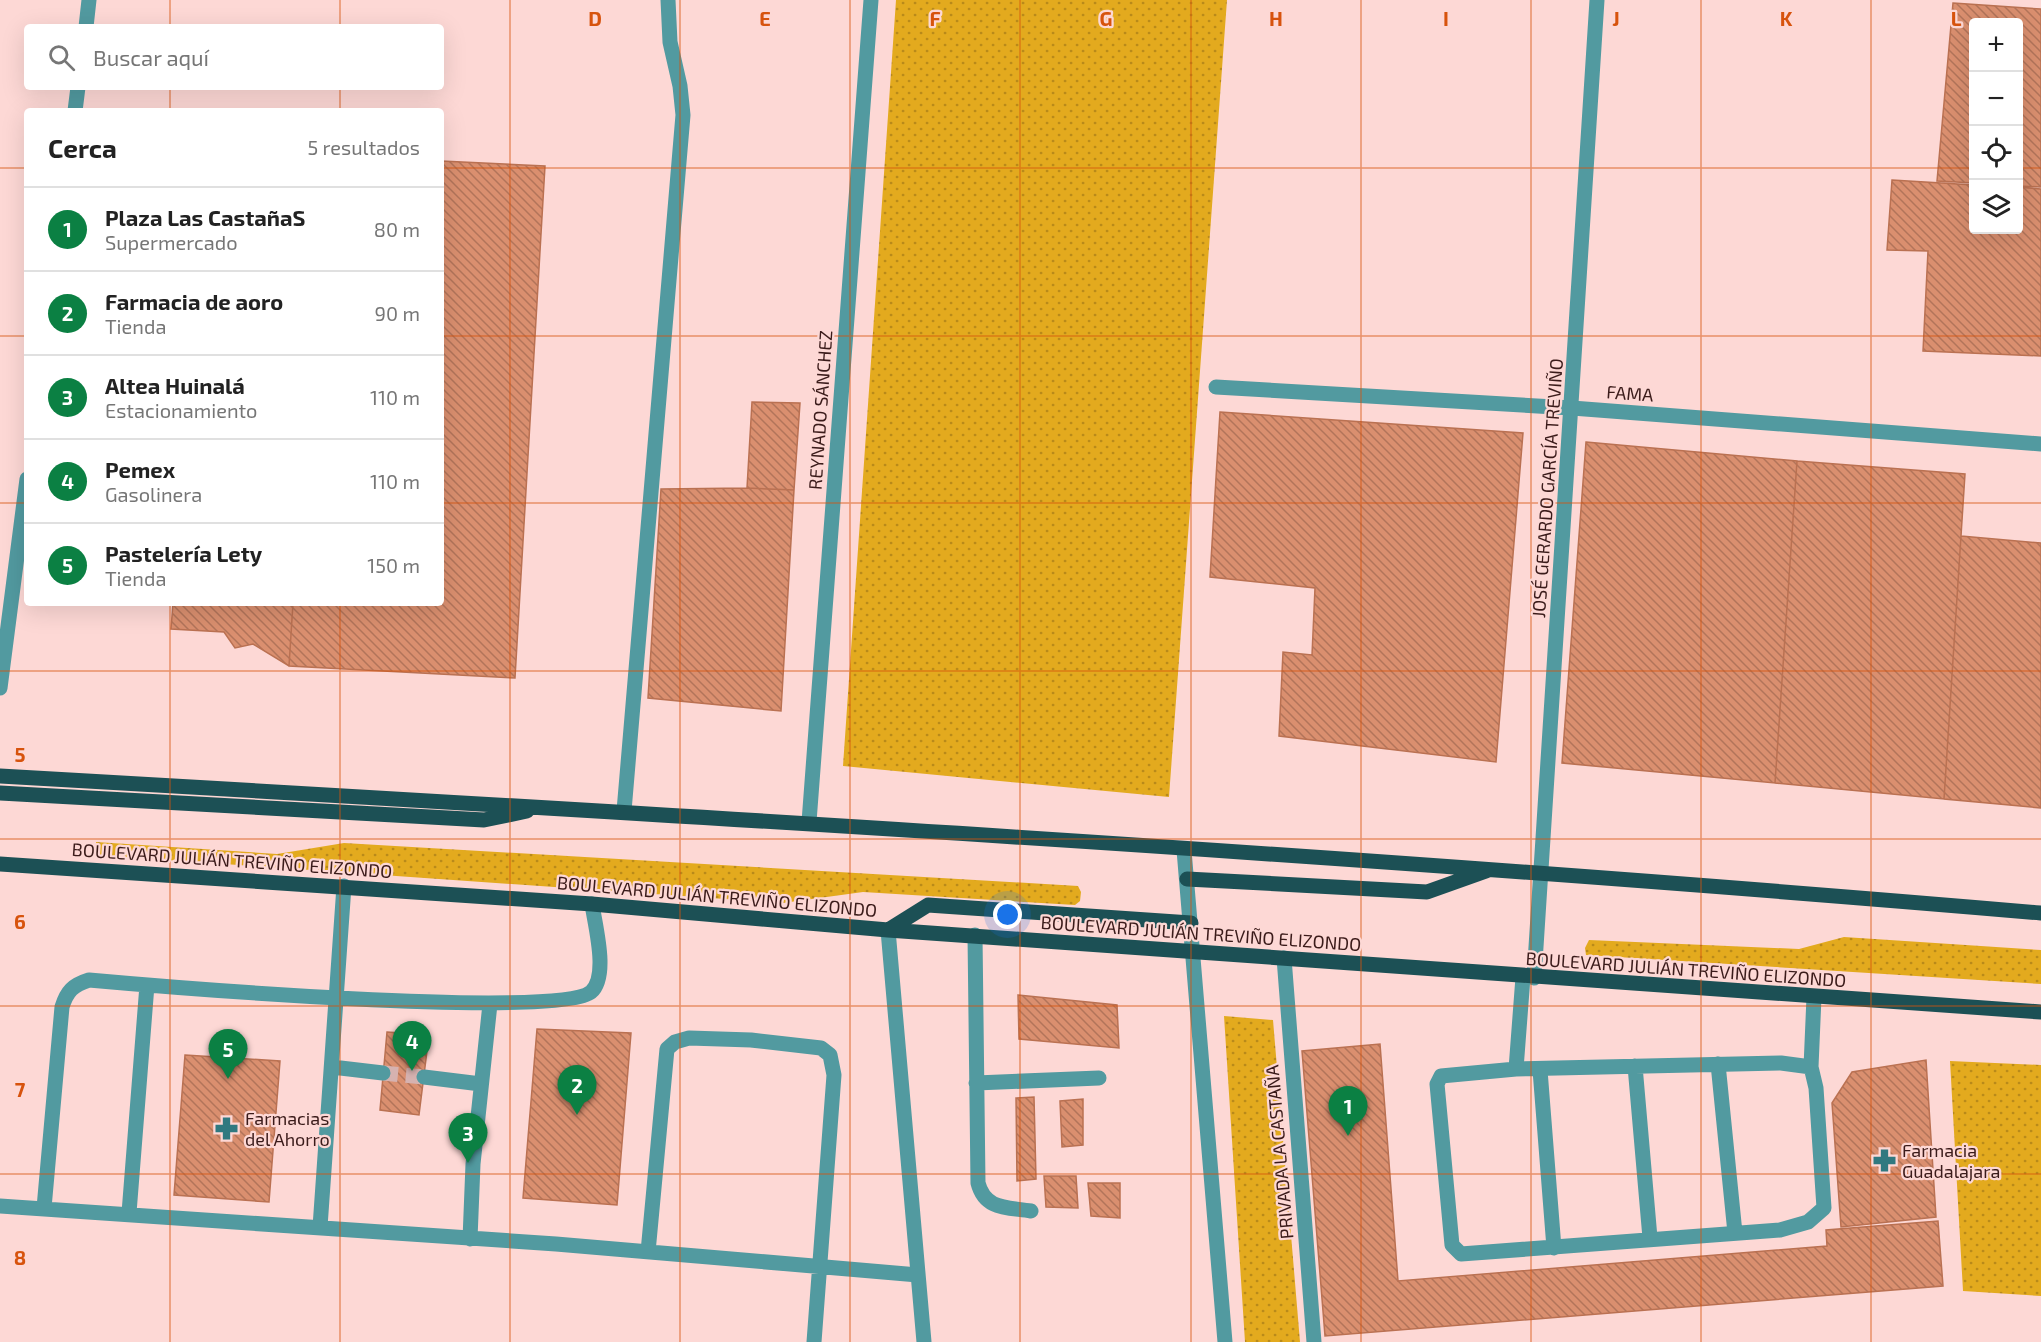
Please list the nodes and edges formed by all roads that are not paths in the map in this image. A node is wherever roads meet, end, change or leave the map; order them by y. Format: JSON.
{"nodes":[{"id":1,"x":89,"y":0,"type":"edge"},
{"id":2,"x":668,"y":0,"type":"edge"},
{"id":3,"x":871,"y":0,"type":"edge"},
{"id":4,"x":1596,"y":0,"type":"edge"},
{"id":5,"x":86,"y":24,"type":"edge"},
{"id":6,"x":78,"y":90,"type":"edge"},
{"id":7,"x":75,"y":108,"type":"edge"},
{"id":8,"x":1216,"y":387,"type":"dead end"},
{"id":9,"x":1572,"y":408,"type":"junction"},
{"id":10,"x":2041,"y":444,"type":"edge"},
{"id":11,"x":24,"y":502,"type":"edge"},
{"id":12,"x":0,"y":688,"type":"edge"},
{"id":13,"x":0,"y":776,"type":"edge"},
{"id":14,"x":0,"y":793,"type":"edge"},
{"id":15,"x":548,"y":807,"type":"junction"},
{"id":16,"x":624,"y":811,"type":"junction"},
{"id":17,"x":809,"y":822,"type":"junction"},
{"id":18,"x":1184,"y":850,"type":"junction"},
{"id":19,"x":0,"y":864,"type":"edge"},
{"id":20,"x":1491,"y":869,"type":"junction"},
{"id":21,"x":1540,"y":872,"type":"junction"},
{"id":22,"x":1187,"y":879,"type":"junction"},
{"id":23,"x":344,"y":886,"type":"junction"},
{"id":24,"x":592,"y":904,"type":"junction"},
{"id":25,"x":2041,"y":913,"type":"edge"},
{"id":26,"x":1191,"y":923,"type":"junction"},
{"id":27,"x":888,"y":930,"type":"junction"},
{"id":28,"x":975,"y":935,"type":"junction"},
{"id":29,"x":1193,"y":951,"type":"junction"},
{"id":30,"x":1284,"y":958,"type":"junction"},
{"id":31,"x":1528,"y":978,"type":"junction"},
{"id":32,"x":147,"y":985,"type":"junction"},
{"id":33,"x":337,"y":997,"type":"junction"},
{"id":34,"x":1814,"y":997,"type":"junction"},
{"id":35,"x":490,"y":1004,"type":"junction"},
{"id":36,"x":2041,"y":1012,"type":"edge"},
{"id":37,"x":1718,"y":1064,"type":"junction"},
{"id":38,"x":1635,"y":1066,"type":"junction"},
{"id":39,"x":332,"y":1067,"type":"junction"},
{"id":40,"x":1811,"y":1067,"type":"junction"},
{"id":41,"x":1516,"y":1069,"type":"junction"},
{"id":42,"x":1540,"y":1070,"type":"junction"},
{"id":43,"x":383,"y":1073,"type":"tunnel mouth"},
{"id":44,"x":424,"y":1077,"type":"tunnel mouth"},
{"id":45,"x":1099,"y":1078,"type":"dead end"},
{"id":46,"x":976,"y":1083,"type":"junction"},
{"id":47,"x":481,"y":1084,"type":"junction"},
{"id":48,"x":0,"y":1206,"type":"edge"},
{"id":49,"x":44,"y":1208,"type":"junction"},
{"id":50,"x":1031,"y":1211,"type":"dead end"},
{"id":51,"x":129,"y":1213,"type":"junction"},
{"id":52,"x":320,"y":1227,"type":"junction"},
{"id":53,"x":1735,"y":1233,"type":"junction"},
{"id":54,"x":1650,"y":1238,"type":"junction"},
{"id":55,"x":470,"y":1239,"type":"junction"},
{"id":56,"x":1554,"y":1248,"type":"junction"},
{"id":57,"x":648,"y":1252,"type":"junction"},
{"id":58,"x":820,"y":1268,"type":"junction"},
{"id":59,"x":918,"y":1275,"type":"junction"},
{"id":60,"x":814,"y":1342,"type":"edge"},
{"id":61,"x":924,"y":1342,"type":"edge"},
{"id":62,"x":1225,"y":1342,"type":"edge"},
{"id":63,"x":1314,"y":1342,"type":"edge"}],
"edges":[{"from":1,"to":5,"type":"street"},
{"from":2,"to":16,"type":"street"},
{"from":3,"to":17,"type":"street","name":"REYNADO SÁNCHEZ"},
{"from":4,"to":9,"type":"street","name":"JOSÉ GERARDO GARCÍA TREVIÑO"},
{"from":6,"to":7,"type":"street"},
{"from":8,"to":9,"type":"street","name":"FAMA"},
{"from":9,"to":10,"type":"street","name":"FAMA"},
{"from":9,"to":21,"type":"street","name":"JOSÉ GERARDO GARCÍA TREVIÑO"},
{"from":11,"to":12,"type":"street"},
{"from":13,"to":15,"type":"main road"},
{"from":14,"to":15,"type":"main road"},
{"from":15,"to":16,"type":"main road"},
{"from":16,"to":17,"type":"main road"},
{"from":17,"to":18,"type":"main road"},
{"from":18,"to":20,"type":"main road"},
{"from":18,"to":22,"type":"street"},
{"from":19,"to":23,"type":"main road","name":"BOULEVARD JULIÁN TREVIÑO ELIZONDO"},
{"from":20,"to":21,"type":"main road"},
{"from":20,"to":22,"type":"main road"},
{"from":21,"to":25,"type":"main road"},
{"from":21,"to":31,"type":"street","name":"JOSÉ GERARDO GARCÍA TREVIÑO"},
{"from":22,"to":26,"type":"street"},
{"from":23,"to":24,"type":"main road","name":"BOULEVARD JULIÁN TREVIÑO ELIZONDO"},
{"from":23,"to":33,"type":"street"},
{"from":24,"to":27,"type":"main road","name":"BOULEVARD JULIÁN TREVIÑO ELIZONDO"},
{"from":24,"to":35,"type":"street"},
{"from":26,"to":27,"type":"main road"},
{"from":26,"to":29,"type":"street"},
{"from":27,"to":28,"type":"main road","name":"BOULEVARD JULIÁN TREVIÑO ELIZONDO"},
{"from":27,"to":59,"type":"street"},
{"from":28,"to":29,"type":"main road","name":"BOULEVARD JULIÁN TREVIÑO ELIZONDO"},
{"from":28,"to":46,"type":"street"},
{"from":29,"to":30,"type":"main road","name":"BOULEVARD JULIÁN TREVIÑO ELIZONDO"},
{"from":29,"to":62,"type":"street"},
{"from":30,"to":31,"type":"main road","name":"BOULEVARD JULIÁN TREVIÑO ELIZONDO"},
{"from":30,"to":63,"type":"street","name":"PRIVADA LA CASTAÑA"},
{"from":31,"to":34,"type":"main road","name":"BOULEVARD JULIÁN TREVIÑO ELIZONDO"},
{"from":31,"to":41,"type":"street","name":"JOSÉ GERARDO GARCÍA TREVIÑO"},
{"from":32,"to":33,"type":"street"},
{"from":32,"to":49,"type":"street"},
{"from":32,"to":51,"type":"street"},
{"from":33,"to":35,"type":"street"},
{"from":33,"to":39,"type":"street"},
{"from":34,"to":36,"type":"main road","name":"BOULEVARD JULIÁN TREVIÑO ELIZONDO"},
{"from":34,"to":40,"type":"street"},
{"from":35,"to":47,"type":"street"},
{"from":37,"to":38,"type":"street"},
{"from":37,"to":40,"type":"street"},
{"from":37,"to":53,"type":"street"},
{"from":38,"to":42,"type":"street"},
{"from":38,"to":54,"type":"street"},
{"from":39,"to":43,"type":"street"},
{"from":39,"to":52,"type":"street"},
{"from":40,"to":53,"type":"street"},
{"from":41,"to":42,"type":"street"},
{"from":41,"to":56,"type":"street"},
{"from":42,"to":56,"type":"street"},
{"from":44,"to":47,"type":"street"},
{"from":45,"to":46,"type":"street"},
{"from":46,"to":50,"type":"street"},
{"from":47,"to":55,"type":"street"},
{"from":48,"to":49,"type":"street"},
{"from":49,"to":51,"type":"street"},
{"from":51,"to":52,"type":"street"},
{"from":52,"to":55,"type":"street"},
{"from":53,"to":54,"type":"street"},
{"from":54,"to":56,"type":"street"},
{"from":55,"to":57,"type":"street"},
{"from":57,"to":58,"type":"street"},
{"from":57,"to":58,"type":"street"},
{"from":58,"to":59,"type":"street"},
{"from":58,"to":60,"type":"street"},
{"from":59,"to":61,"type":"street"}]}
